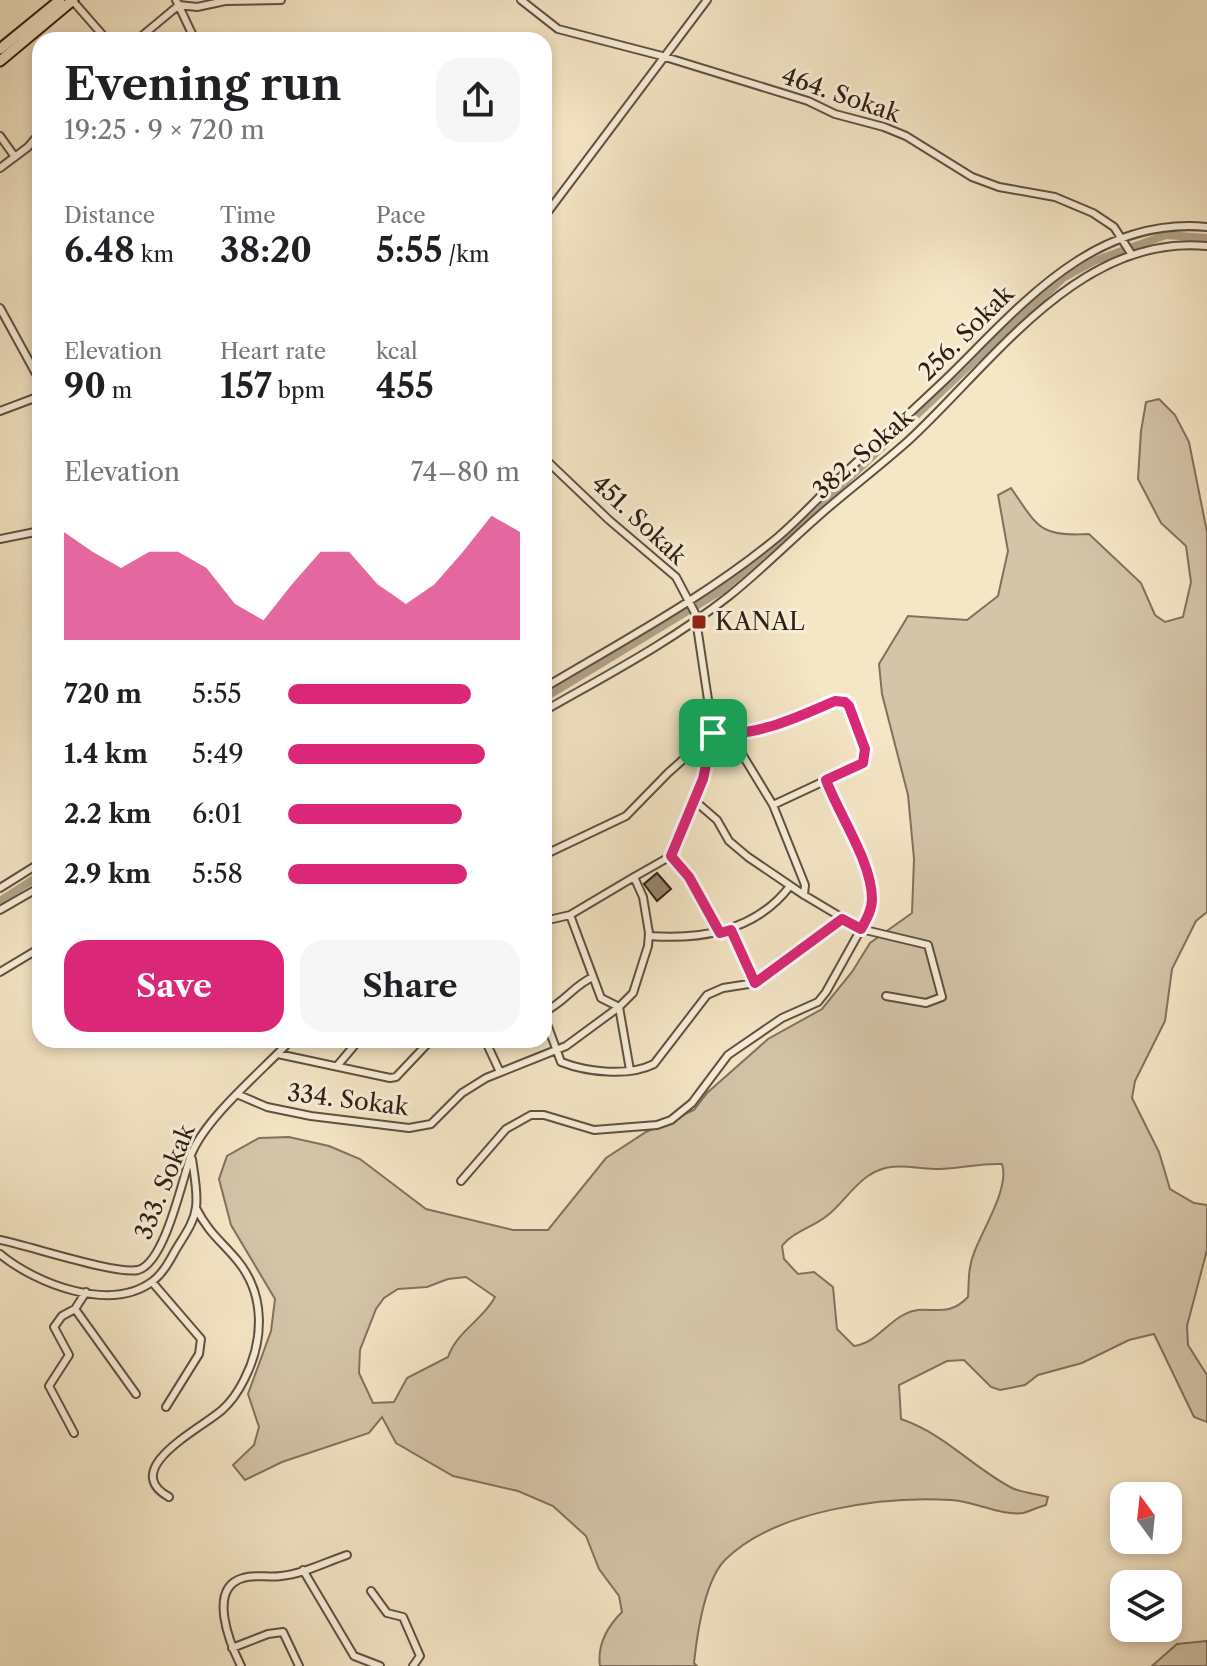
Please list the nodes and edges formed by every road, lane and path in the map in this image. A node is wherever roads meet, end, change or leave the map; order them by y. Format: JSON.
{"nodes":[{"id":1,"x":60,"y":0,"type":"edge"},
{"id":2,"x":72,"y":0,"type":"edge"},
{"id":3,"x":281,"y":0,"type":"edge"},
{"id":4,"x":521,"y":0,"type":"edge"},
{"id":5,"x":707,"y":0,"type":"edge"},
{"id":6,"x":178,"y":2,"type":"edge"},
{"id":7,"x":34,"y":32,"type":"edge"},
{"id":8,"x":100,"y":32,"type":"edge"},
{"id":9,"x":146,"y":32,"type":"edge"},
{"id":10,"x":191,"y":32,"type":"edge"},
{"id":11,"x":32,"y":33,"type":"edge"},
{"id":12,"x":0,"y":49,"type":"edge"},
{"id":13,"x":662,"y":56,"type":"junction"},
{"id":14,"x":0,"y":60,"type":"edge"},
{"id":15,"x":0,"y":136,"type":"edge"},
{"id":16,"x":32,"y":141,"type":"edge"},
{"id":17,"x":15,"y":157,"type":"junction"},
{"id":18,"x":0,"y":168,"type":"edge"},
{"id":19,"x":552,"y":207,"type":"edge"},
{"id":20,"x":1207,"y":227,"type":"edge"},
{"id":21,"x":1122,"y":240,"type":"junction"},
{"id":22,"x":1207,"y":246,"type":"edge"},
{"id":23,"x":1131,"y":255,"type":"junction"},
{"id":24,"x":0,"y":308,"type":"edge"},
{"id":25,"x":3,"y":320,"type":"edge"},
{"id":26,"x":32,"y":368,"type":"edge"},
{"id":27,"x":32,"y":399,"type":"edge"},
{"id":28,"x":0,"y":411,"type":"edge"},
{"id":29,"x":552,"y":466,"type":"edge"},
{"id":30,"x":32,"y":533,"type":"edge"},
{"id":31,"x":0,"y":539,"type":"edge"},
{"id":32,"x":690,"y":601,"type":"junction"},
{"id":33,"x":695,"y":616,"type":"junction"},
{"id":34,"x":552,"y":683,"type":"edge"},
{"id":35,"x":552,"y":706,"type":"edge"},
{"id":36,"x":713,"y":733,"type":"junction"},
{"id":37,"x":731,"y":736,"type":"junction"},
{"id":38,"x":826,"y":780,"type":"junction"},
{"id":39,"x":695,"y":801,"type":"junction"},
{"id":40,"x":773,"y":805,"type":"junction"},
{"id":41,"x":552,"y":851,"type":"edge"},
{"id":42,"x":671,"y":856,"type":"junction"},
{"id":43,"x":32,"y":868,"type":"edge"},
{"id":44,"x":634,"y":877,"type":"junction"},
{"id":45,"x":790,"y":886,"type":"junction"},
{"id":46,"x":0,"y":888,"type":"edge"},
{"id":47,"x":32,"y":892,"type":"edge"},
{"id":48,"x":804,"y":895,"type":"junction"},
{"id":49,"x":0,"y":910,"type":"edge"},
{"id":50,"x":570,"y":915,"type":"junction"},
{"id":51,"x":552,"y":919,"type":"edge"},
{"id":52,"x":842,"y":919,"type":"junction"},
{"id":53,"x":861,"y":929,"type":"junction"},
{"id":54,"x":731,"y":930,"type":"junction"},
{"id":55,"x":720,"y":933,"type":"junction"},
{"id":56,"x":649,"y":936,"type":"junction"},
{"id":57,"x":32,"y":953,"type":"edge"},
{"id":58,"x":0,"y":972,"type":"edge"},
{"id":59,"x":593,"y":977,"type":"junction"},
{"id":60,"x":755,"y":983,"type":"junction"},
{"id":61,"x":886,"y":996,"type":"dead end"},
{"id":62,"x":619,"y":1007,"type":"junction"},
{"id":63,"x":552,"y":1009,"type":"edge"},
{"id":64,"x":552,"y":1044,"type":"edge"},
{"id":65,"x":284,"y":1048,"type":"edge"},
{"id":66,"x":352,"y":1048,"type":"edge"},
{"id":67,"x":423,"y":1048,"type":"edge"},
{"id":68,"x":489,"y":1048,"type":"edge"},
{"id":69,"x":554,"y":1051,"type":"junction"},
{"id":70,"x":278,"y":1054,"type":"junction"},
{"id":71,"x":337,"y":1066,"type":"junction"},
{"id":72,"x":630,"y":1070,"type":"junction"},
{"id":73,"x":500,"y":1072,"type":"junction"},
{"id":74,"x":239,"y":1095,"type":"junction"},
{"id":75,"x":192,"y":1152,"type":"junction"},
{"id":76,"x":461,"y":1181,"type":"dead end"},
{"id":77,"x":196,"y":1208,"type":"junction"},
{"id":78,"x":0,"y":1240,"type":"edge"},
{"id":79,"x":0,"y":1254,"type":"edge"},
{"id":80,"x":152,"y":1282,"type":"junction"},
{"id":81,"x":86,"y":1292,"type":"junction"},
{"id":82,"x":75,"y":1309,"type":"junction"},
{"id":83,"x":136,"y":1394,"type":"dead end"},
{"id":84,"x":166,"y":1407,"type":"dead end"},
{"id":85,"x":74,"y":1433,"type":"dead end"},
{"id":86,"x":169,"y":1497,"type":"dead end"},
{"id":87,"x":347,"y":1555,"type":"dead end"},
{"id":88,"x":303,"y":1570,"type":"junction"},
{"id":89,"x":371,"y":1591,"type":"dead end"},
{"id":90,"x":232,"y":1648,"type":"junction"},
{"id":91,"x":379,"y":1665,"type":"edge"},
{"id":92,"x":241,"y":1666,"type":"edge"},
{"id":93,"x":299,"y":1666,"type":"edge"},
{"id":94,"x":413,"y":1666,"type":"edge"}],
"edges":[{"from":1,"to":12,"type":"main road"},
{"from":2,"to":7,"type":"main road"},
{"from":2,"to":8,"type":"street"},
{"from":3,"to":6,"type":"street"},
{"from":4,"to":13,"type":"street","name":"464. Sokak"},
{"from":5,"to":13,"type":"street"},
{"from":6,"to":9,"type":"street"},
{"from":6,"to":10,"type":"street"},
{"from":11,"to":14,"type":"main road"},
{"from":13,"to":19,"type":"street"},
{"from":13,"to":21,"type":"street","name":"464. Sokak"},
{"from":15,"to":17,"type":"street"},
{"from":16,"to":17,"type":"street"},
{"from":17,"to":18,"type":"street"},
{"from":20,"to":21,"type":"street","name":"256. Sokak"},
{"from":21,"to":23,"type":"street","name":"464. Sokak"},
{"from":21,"to":32,"type":"street","name":"256. Sokak"},
{"from":22,"to":23,"type":"street","name":"382. Sokak"},
{"from":23,"to":33,"type":"street","name":"382. Sokak"},
{"from":24,"to":25,"type":"street"},
{"from":25,"to":26,"type":"street"},
{"from":27,"to":28,"type":"street"},
{"from":29,"to":32,"type":"street","name":"451. Sokak"},
{"from":30,"to":31,"type":"street"},
{"from":32,"to":33,"type":"street","name":"451. Sokak"},
{"from":32,"to":34,"type":"street","name":"256. Sokak"},
{"from":33,"to":35,"type":"street","name":"382. Sokak"},
{"from":33,"to":36,"type":"street","name":"451. Sokak"},
{"from":36,"to":37,"type":"street"},
{"from":36,"to":39,"type":"street"},
{"from":36,"to":41,"type":"street"},
{"from":37,"to":38,"type":"street"},
{"from":37,"to":40,"type":"street"},
{"from":38,"to":40,"type":"street"},
{"from":38,"to":53,"type":"street"},
{"from":39,"to":42,"type":"street"},
{"from":39,"to":45,"type":"street"},
{"from":40,"to":48,"type":"street"},
{"from":42,"to":44,"type":"street"},
{"from":42,"to":55,"type":"street"},
{"from":43,"to":46,"type":"street"},
{"from":44,"to":50,"type":"street"},
{"from":44,"to":56,"type":"street"},
{"from":45,"to":48,"type":"street"},
{"from":45,"to":54,"type":"street"},
{"from":47,"to":49,"type":"street"},
{"from":48,"to":52,"type":"street"},
{"from":50,"to":51,"type":"street"},
{"from":50,"to":59,"type":"street"},
{"from":52,"to":53,"type":"street"},
{"from":52,"to":60,"type":"street"},
{"from":53,"to":61,"type":"street"},
{"from":53,"to":76,"type":"street"},
{"from":54,"to":55,"type":"street"},
{"from":54,"to":60,"type":"street"},
{"from":55,"to":56,"type":"street"},
{"from":56,"to":62,"type":"street"},
{"from":57,"to":58,"type":"street"},
{"from":59,"to":62,"type":"street"},
{"from":59,"to":63,"type":"street"},
{"from":60,"to":72,"type":"street"},
{"from":62,"to":69,"type":"street","name":"334. Sokak"},
{"from":62,"to":72,"type":"street"},
{"from":64,"to":69,"type":"street"},
{"from":65,"to":70,"type":"street","name":"333. Sokak"},
{"from":66,"to":71,"type":"street"},
{"from":67,"to":71,"type":"street"},
{"from":68,"to":73,"type":"street"},
{"from":69,"to":72,"type":"street"},
{"from":69,"to":73,"type":"street","name":"334. Sokak"},
{"from":70,"to":71,"type":"street"},
{"from":70,"to":74,"type":"street","name":"333. Sokak"},
{"from":73,"to":74,"type":"street","name":"334. Sokak"},
{"from":74,"to":75,"type":"street","name":"333. Sokak"},
{"from":75,"to":77,"type":"street"},
{"from":75,"to":78,"type":"street","name":"333. Sokak"},
{"from":77,"to":80,"type":"street"},
{"from":77,"to":86,"type":"street"},
{"from":79,"to":81,"type":"street"},
{"from":80,"to":81,"type":"street"},
{"from":80,"to":84,"type":"street"},
{"from":81,"to":82,"type":"street"},
{"from":82,"to":83,"type":"street"},
{"from":82,"to":85,"type":"street"},
{"from":87,"to":88,"type":"street"},
{"from":88,"to":90,"type":"street"},
{"from":88,"to":91,"type":"street"},
{"from":89,"to":94,"type":"street"},
{"from":90,"to":92,"type":"street"},
{"from":90,"to":93,"type":"street"}]}
